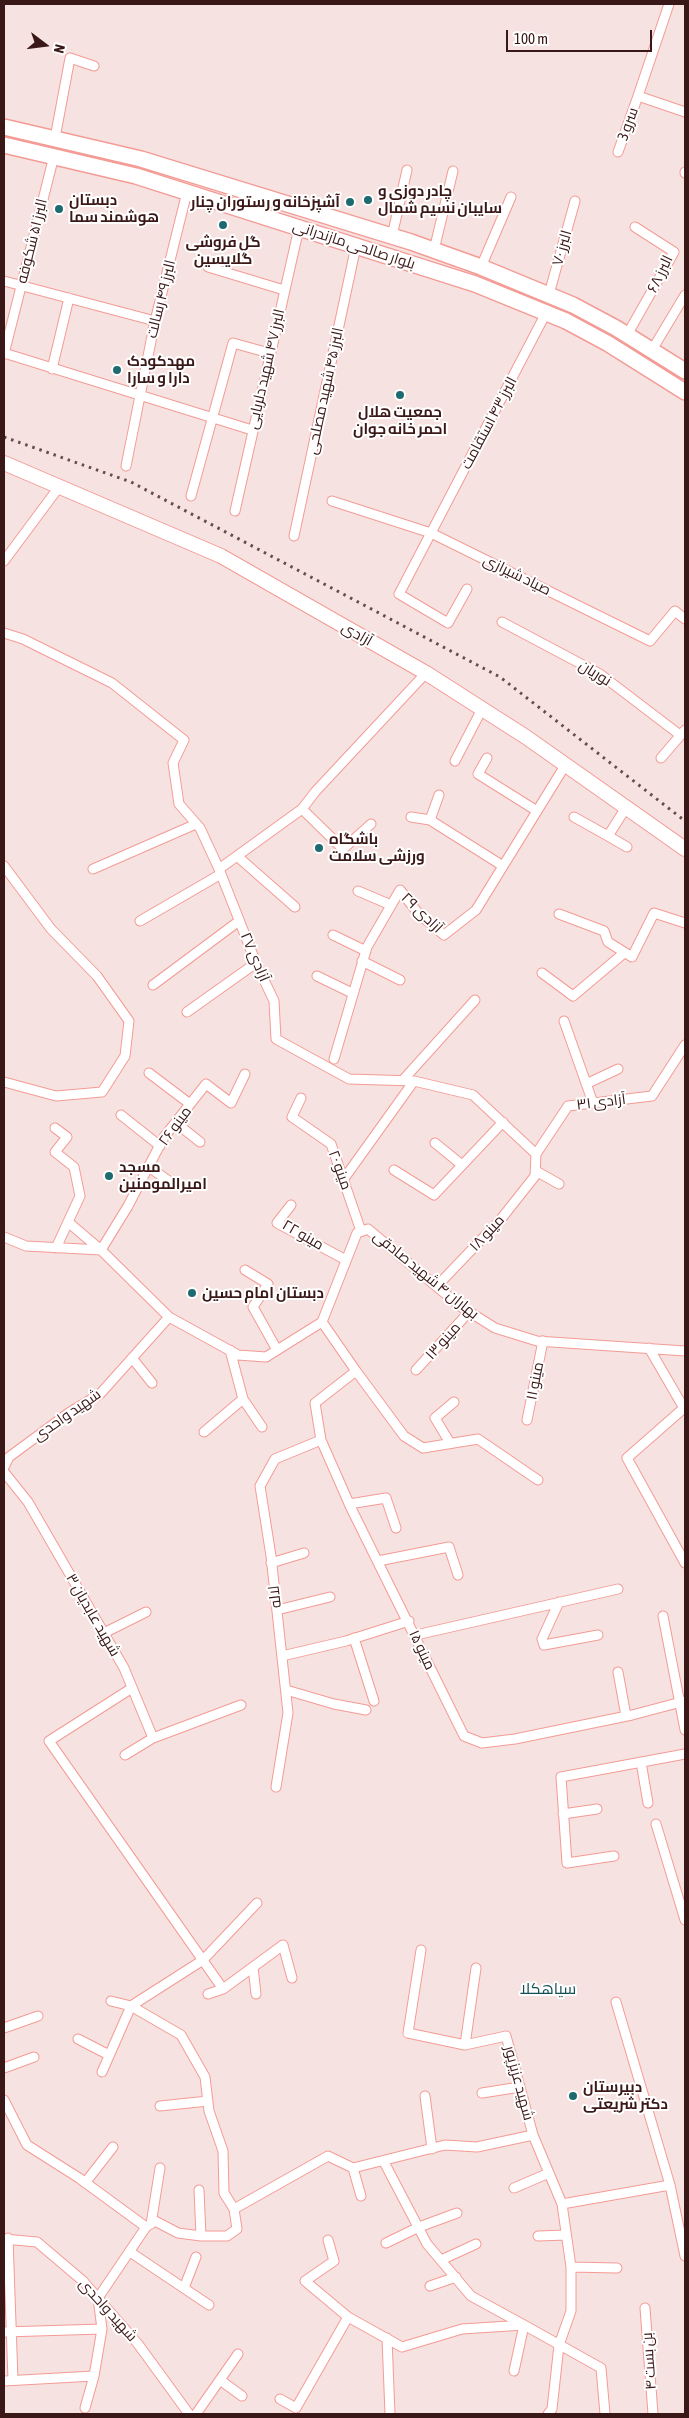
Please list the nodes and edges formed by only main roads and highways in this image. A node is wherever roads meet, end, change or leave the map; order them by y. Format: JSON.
{"nodes":[{"id":1,"x":4,"y":127,"type":"edge"},
{"id":2,"x":4,"y":145,"type":"edge"},
{"id":3,"x":355,"y":225,"type":"junction"},
{"id":4,"x":411,"y":242,"type":"junction"},
{"id":5,"x":352,"y":245,"type":"junction"},
{"id":6,"x":404,"y":262,"type":"junction"},
{"id":7,"x":685,"y":371,"type":"edge"},
{"id":8,"x":685,"y":392,"type":"edge"},
{"id":9,"x":4,"y":463,"type":"edge"},
{"id":10,"x":685,"y":849,"type":"edge"}],
"edges":[{"from":1,"to":3,"type":"main road","name":"بلوار صالحی مازندرانی"},
{"from":2,"to":5,"type":"main road","name":"بلوار صالحی مازندرانی"},
{"from":3,"to":4,"type":"main road","name":"بلوار صالحی مازندرانی"},
{"from":3,"to":5,"type":"main road"},
{"from":4,"to":6,"type":"main road"},
{"from":4,"to":7,"type":"main road","name":"بلوار صالحی مازندرانی"},
{"from":5,"to":6,"type":"main road","name":"بلوار صالحی مازندرانی"},
{"from":6,"to":8,"type":"main road","name":"بلوار صالحی مازندرانی"},
{"from":9,"to":10,"type":"main road","name":"آزادی"}]}
